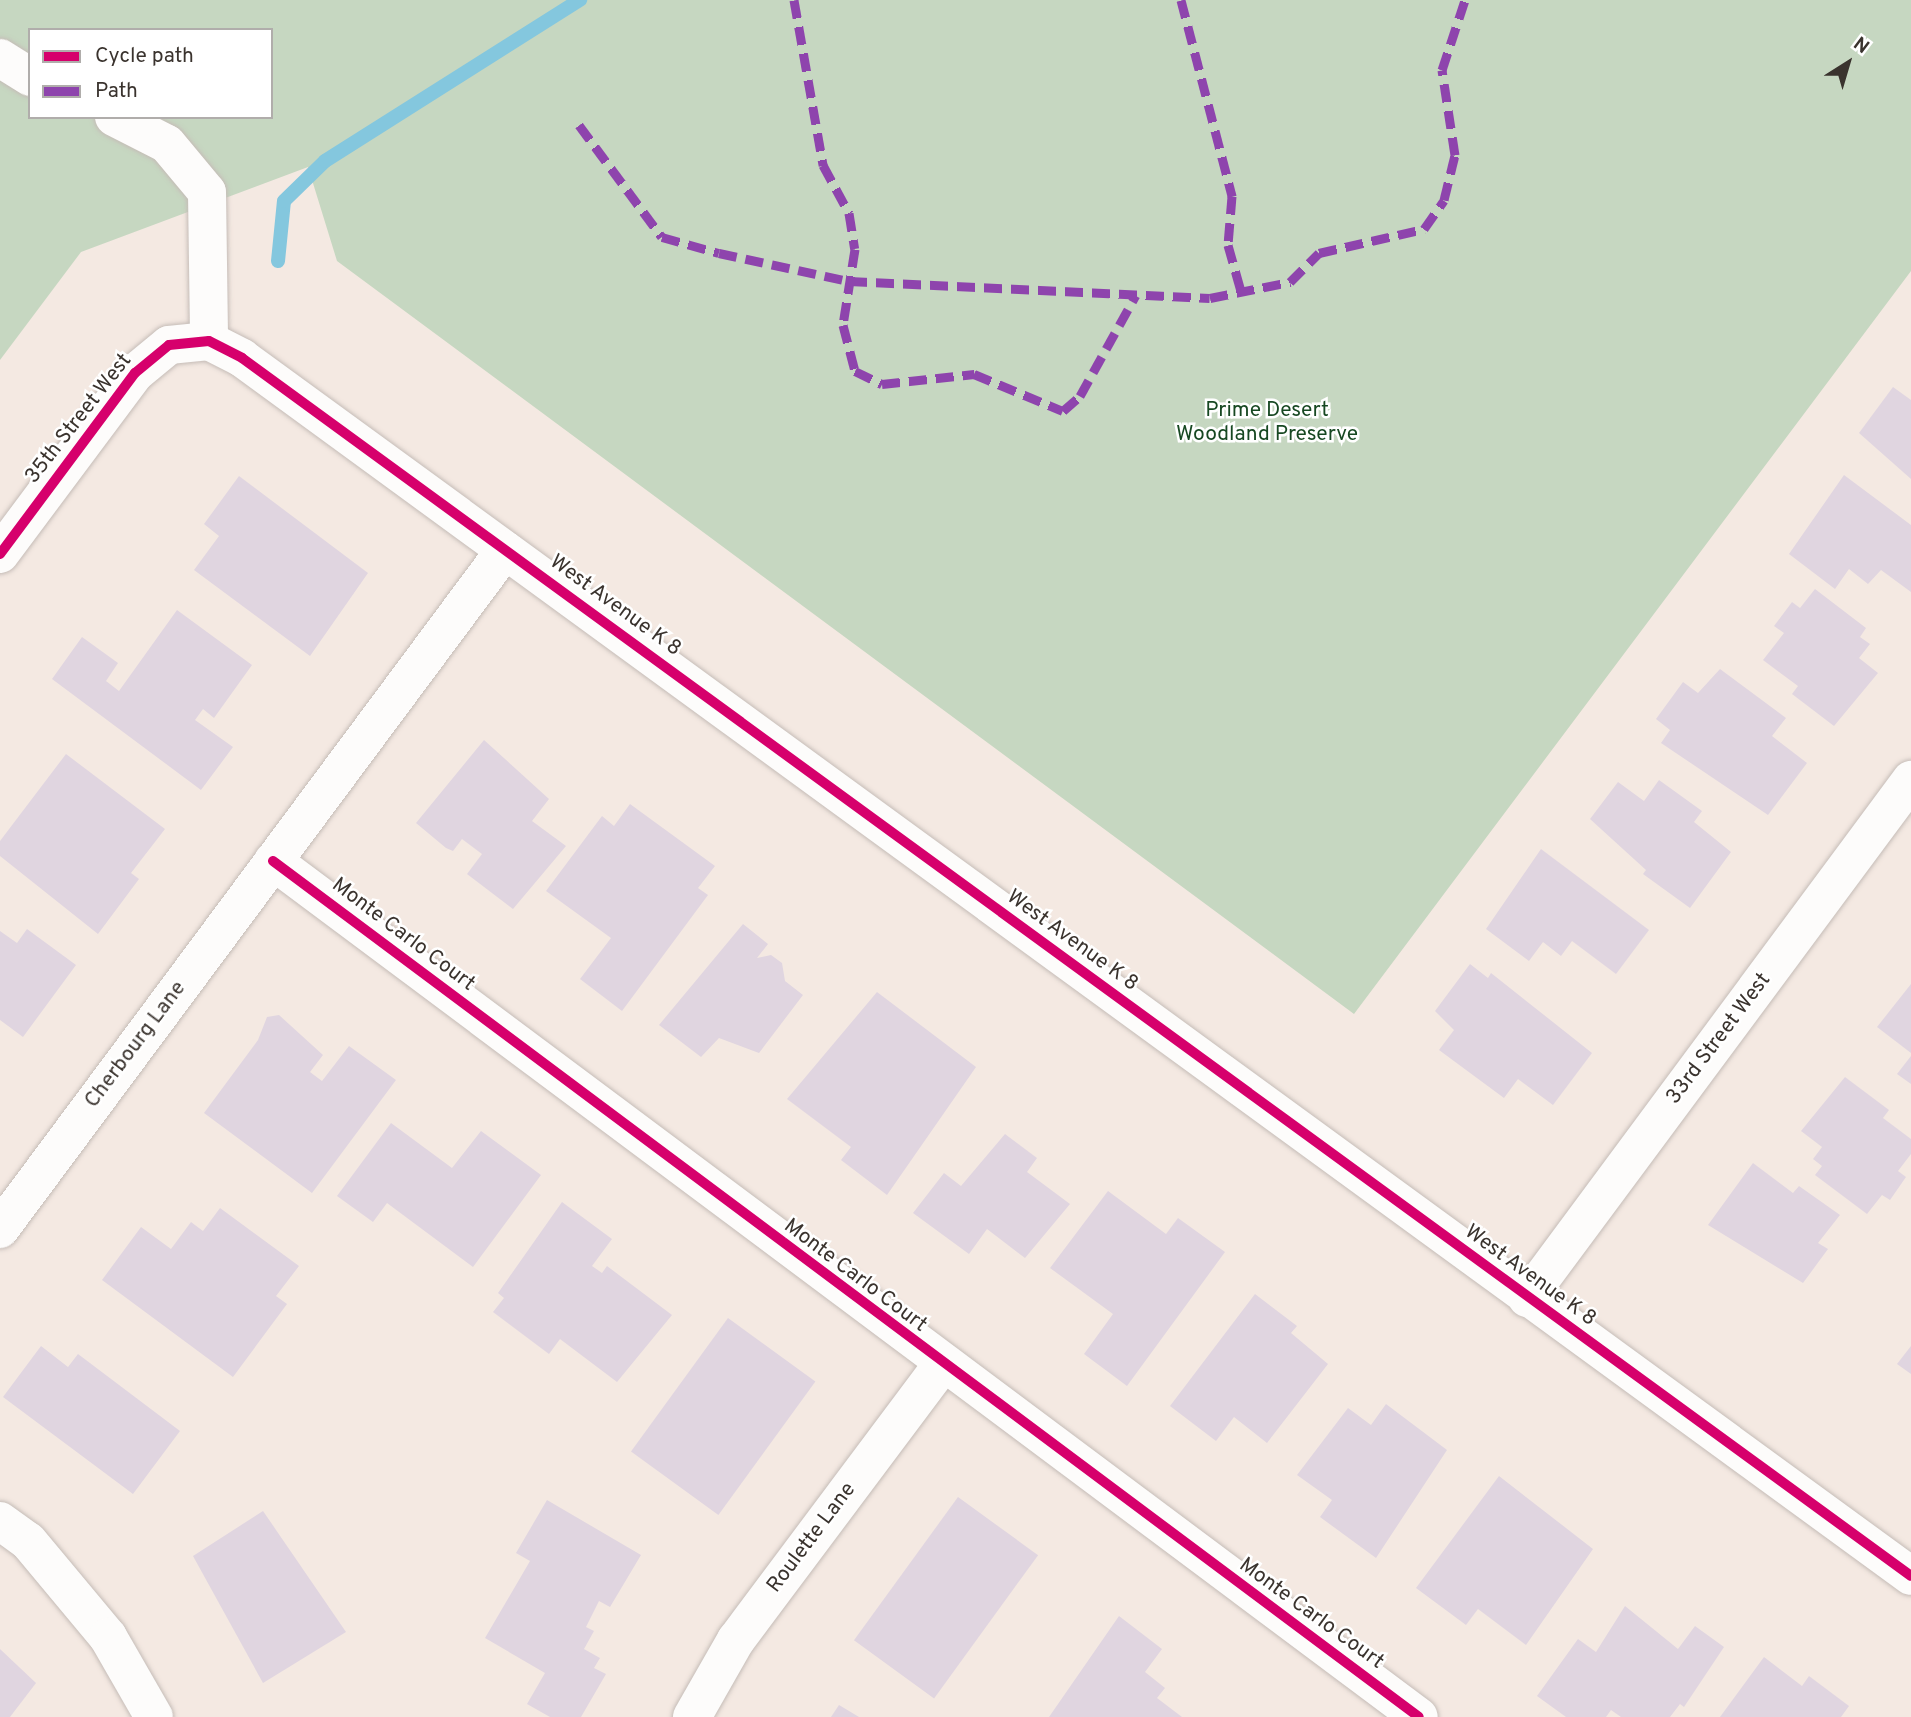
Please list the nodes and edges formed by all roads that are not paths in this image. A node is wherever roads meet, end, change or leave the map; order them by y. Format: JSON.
{"nodes":[{"id":1,"x":0,"y":58,"type":"edge"},
{"id":2,"x":28,"y":76,"type":"edge"},
{"id":3,"x":118,"y":119,"type":"edge"},
{"id":4,"x":209,"y":341,"type":"junction"},
{"id":5,"x":505,"y":550,"type":"junction"},
{"id":6,"x":0,"y":554,"type":"edge"},
{"id":7,"x":1911,"y":780,"type":"edge"},
{"id":8,"x":273,"y":861,"type":"junction"},
{"id":9,"x":0,"y":1229,"type":"edge"},
{"id":10,"x":1527,"y":1298,"type":"junction"},
{"id":11,"x":942,"y":1365,"type":"junction"},
{"id":12,"x":0,"y":1521,"type":"edge"},
{"id":13,"x":1911,"y":1576,"type":"edge"},
{"id":14,"x":154,"y":1717,"type":"edge"},
{"id":15,"x":692,"y":1717,"type":"edge"},
{"id":16,"x":1419,"y":1717,"type":"edge"}],
"edges":[{"from":1,"to":2,"type":"street"},
{"from":3,"to":4,"type":"street"},
{"from":4,"to":5,"type":"street","name":"West Avenue K 8"},
{"from":4,"to":6,"type":"street","name":"35th Street West"},
{"from":5,"to":8,"type":"street","name":"Cherbourg Lane"},
{"from":5,"to":10,"type":"street","name":"West Avenue K 8"},
{"from":7,"to":10,"type":"street","name":"33rd Street West"},
{"from":8,"to":9,"type":"street","name":"Cherbourg Lane"},
{"from":8,"to":11,"type":"street","name":"Monte Carlo Court"},
{"from":10,"to":13,"type":"street","name":"West Avenue K 8"},
{"from":11,"to":15,"type":"street","name":"Roulette Lane"},
{"from":11,"to":16,"type":"street","name":"Monte Carlo Court"},
{"from":12,"to":14,"type":"street"}]}
